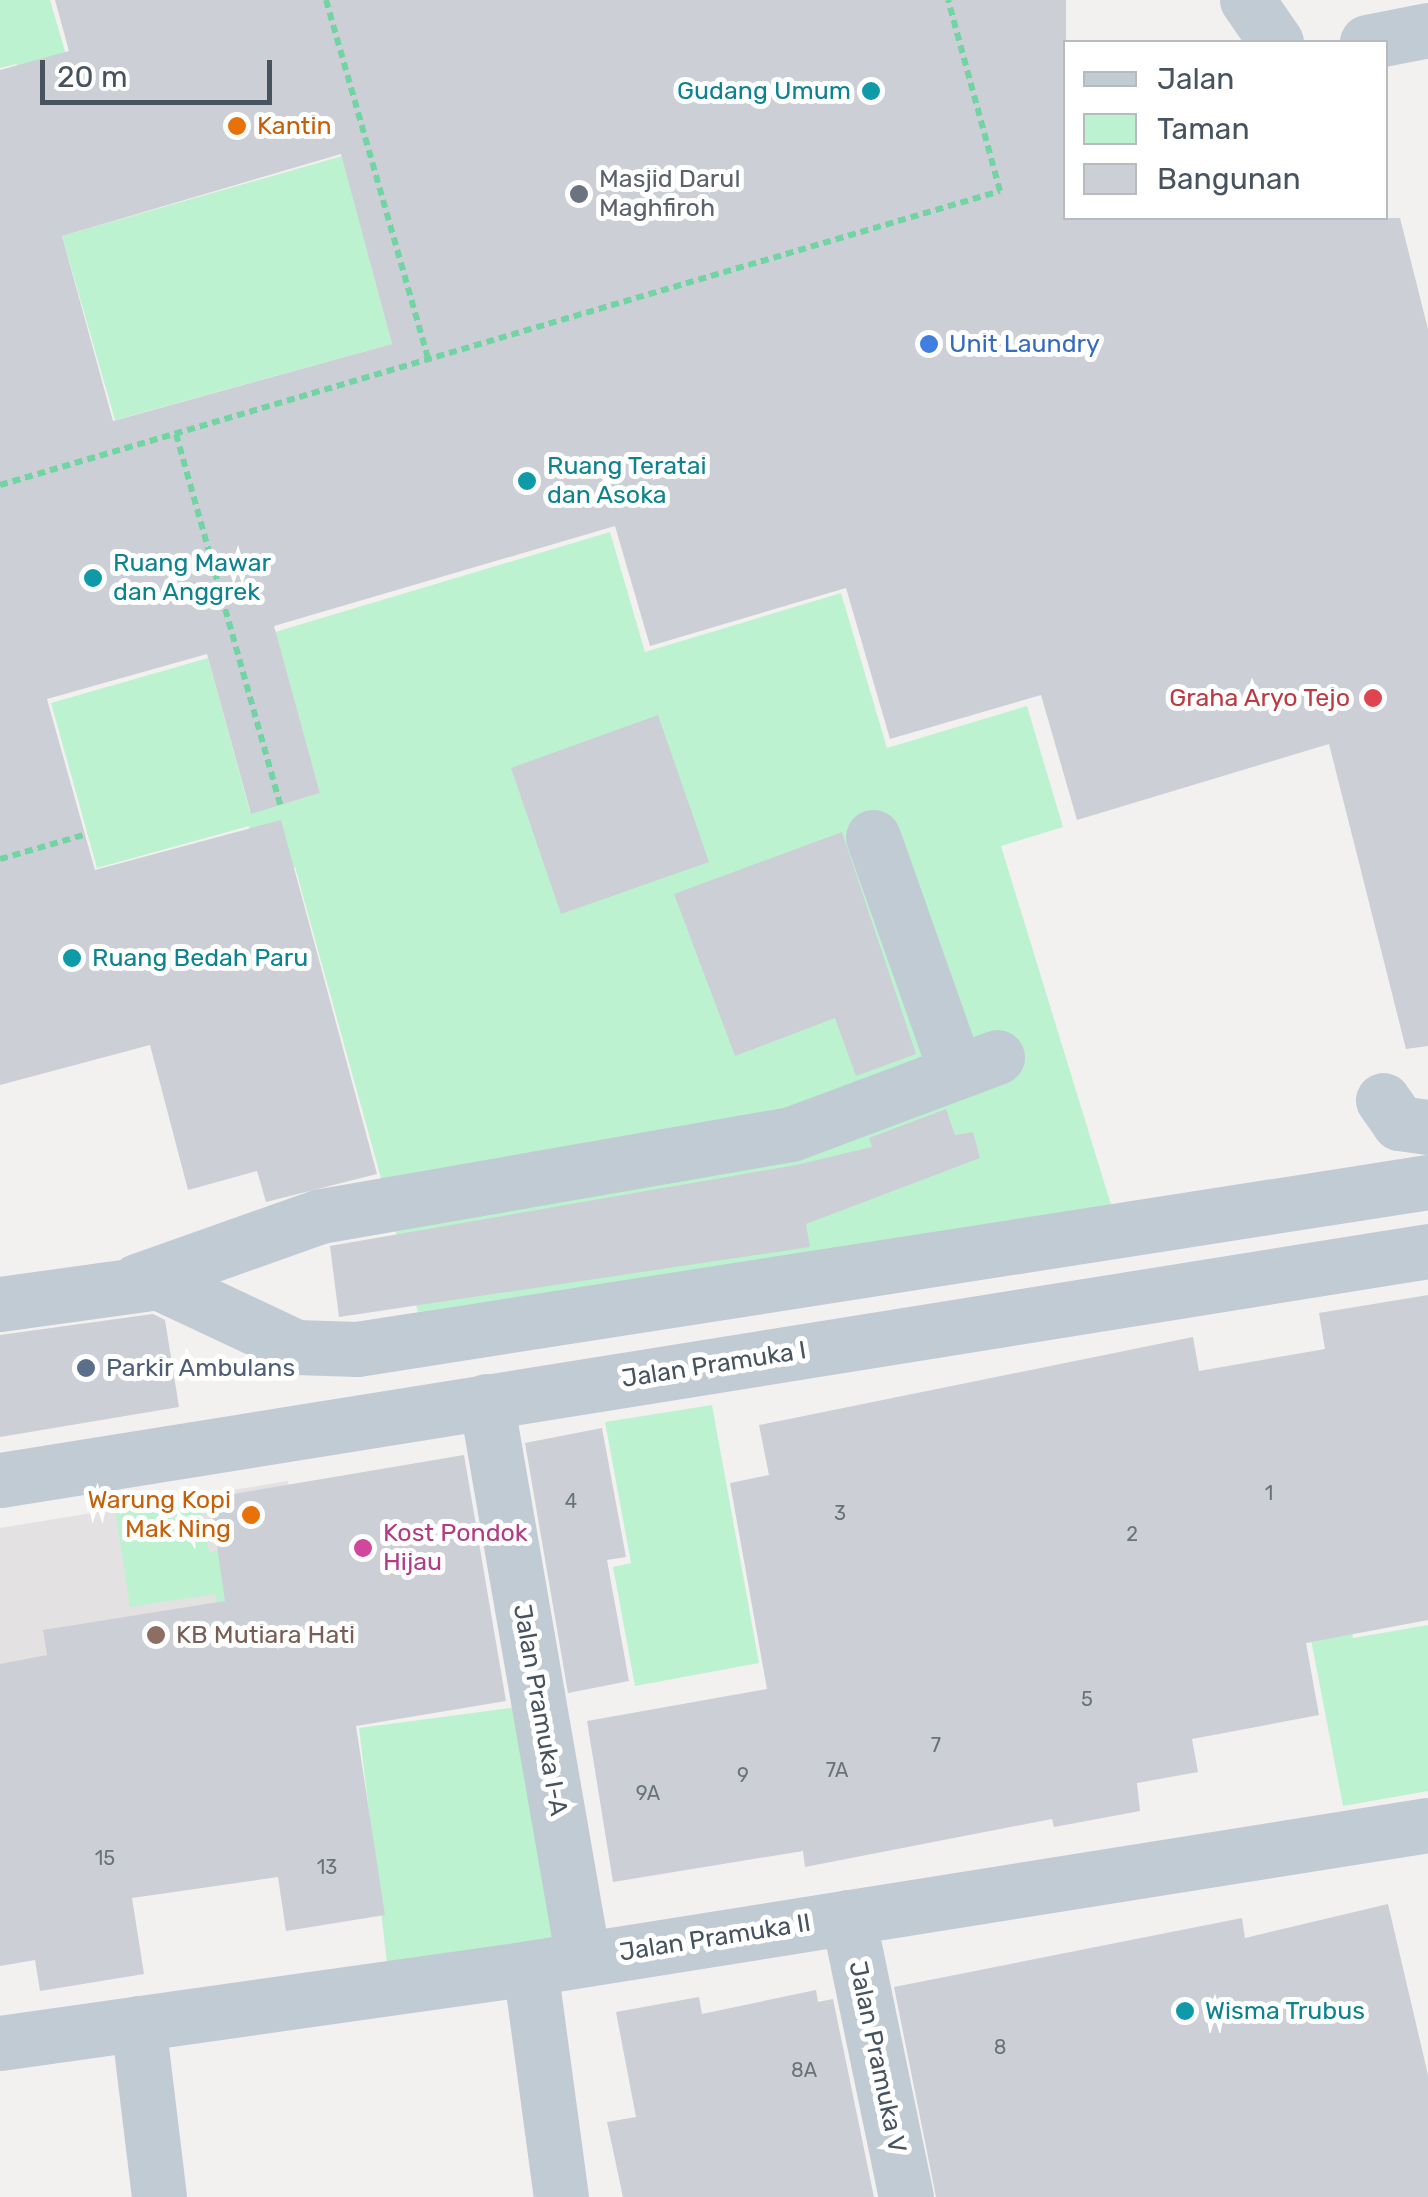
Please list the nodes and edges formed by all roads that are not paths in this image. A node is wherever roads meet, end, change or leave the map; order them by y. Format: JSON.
{"nodes":[{"id":1,"x":1247,"y":0,"type":"edge"},
{"id":2,"x":1428,"y":30,"type":"edge"},
{"id":3,"x":1275,"y":40,"type":"edge"},
{"id":4,"x":1378,"y":40,"type":"edge"},
{"id":5,"x":873,"y":837,"type":"dead end"},
{"id":6,"x":1428,"y":1182,"type":"edge"},
{"id":7,"x":1428,"y":1251,"type":"edge"},
{"id":8,"x":138,"y":1282,"type":"junction"},
{"id":9,"x":0,"y":1304,"type":"edge"},
{"id":10,"x":486,"y":1401,"type":"junction"},
{"id":11,"x":0,"y":1480,"type":"edge"},
{"id":12,"x":1428,"y":1825,"type":"edge"},
{"id":13,"x":848,"y":1917,"type":"junction"},
{"id":14,"x":583,"y":1959,"type":"junction"},
{"id":15,"x":530,"y":1968,"type":"junction"},
{"id":16,"x":138,"y":2023,"type":"junction"},
{"id":17,"x":0,"y":2043,"type":"edge"},
{"id":18,"x":159,"y":2197,"type":"edge"},
{"id":19,"x":561,"y":2197,"type":"edge"},
{"id":20,"x":906,"y":2197,"type":"edge"}],
"edges":[{"from":1,"to":3,"type":"street"},
{"from":2,"to":4,"type":"street"},
{"from":5,"to":8,"type":"street"},
{"from":6,"to":8,"type":"street"},
{"from":7,"to":10,"type":"street","name":"Jalan Pramuka I"},
{"from":8,"to":9,"type":"street"},
{"from":10,"to":11,"type":"street","name":"Jalan Pramuka I"},
{"from":10,"to":14,"type":"street","name":"Jalan Pramuka I-A"},
{"from":12,"to":13,"type":"street","name":"Jalan Pramuka II"},
{"from":13,"to":14,"type":"street","name":"Jalan Pramuka II"},
{"from":13,"to":20,"type":"street","name":"Jalan Pramuka V"},
{"from":14,"to":15,"type":"street","name":"Jalan Pramuka II"},
{"from":15,"to":16,"type":"street","name":"Jalan Pramuka II"},
{"from":15,"to":19,"type":"street"},
{"from":16,"to":17,"type":"street","name":"Jalan Pramuka II"},
{"from":16,"to":18,"type":"street"}]}
